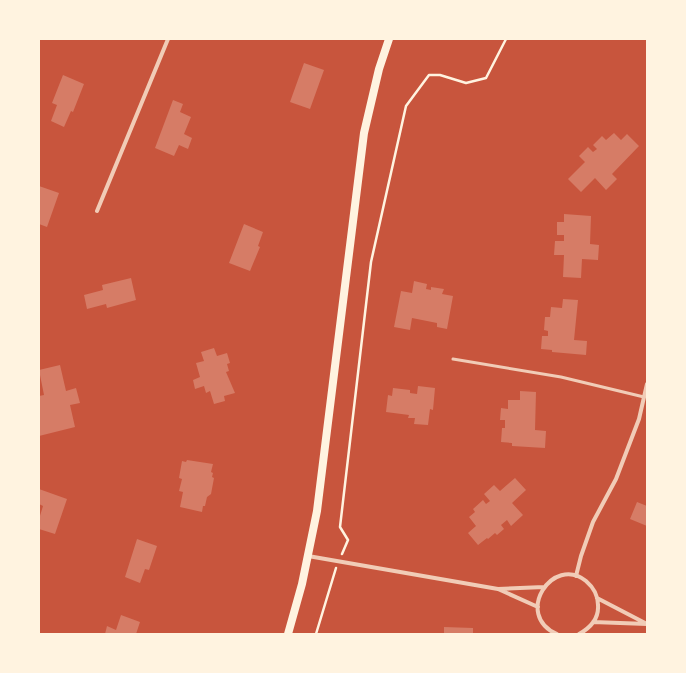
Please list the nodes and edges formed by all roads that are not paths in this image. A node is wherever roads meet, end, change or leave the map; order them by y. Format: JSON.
{"nodes":[{"id":1,"x":168,"y":39,"type":"edge"},
{"id":2,"x":389,"y":39,"type":"edge"},
{"id":3,"x":97,"y":211,"type":"dead end"},
{"id":4,"x":453,"y":359,"type":"dead end"},
{"id":5,"x":647,"y":384,"type":"edge"},
{"id":6,"x":644,"y":397,"type":"junction"},
{"id":7,"x":308,"y":556,"type":"junction"},
{"id":8,"x":576,"y":576,"type":"junction"},
{"id":9,"x":544,"y":586,"type":"junction"},
{"id":10,"x":498,"y":589,"type":"junction"},
{"id":11,"x":597,"y":598,"type":"junction"},
{"id":12,"x":538,"y":607,"type":"junction"},
{"id":13,"x":593,"y":622,"type":"junction"},
{"id":14,"x":552,"y":633,"type":"edge"},
{"id":15,"x":288,"y":634,"type":"edge"},
{"id":16,"x":557,"y":634,"type":"edge"},
{"id":17,"x":579,"y":634,"type":"edge"}],
"edges":[{"from":1,"to":3,"type":"street"},
{"from":2,"to":7,"type":"main road"},
{"from":4,"to":6,"type":"lane"},
{"from":5,"to":6,"type":"street"},
{"from":6,"to":8,"type":"street"},
{"from":7,"to":10,"type":"street"},
{"from":7,"to":15,"type":"main road"},
{"from":8,"to":9,"type":"street"},
{"from":8,"to":11,"type":"street"},
{"from":9,"to":10,"type":"street"},
{"from":9,"to":12,"type":"street"},
{"from":10,"to":12,"type":"street"},
{"from":11,"to":13,"type":"street"},
{"from":11,"to":13,"type":"street"},
{"from":12,"to":14,"type":"street"},
{"from":13,"to":17,"type":"street"},
{"from":14,"to":16,"type":"street"}]}
